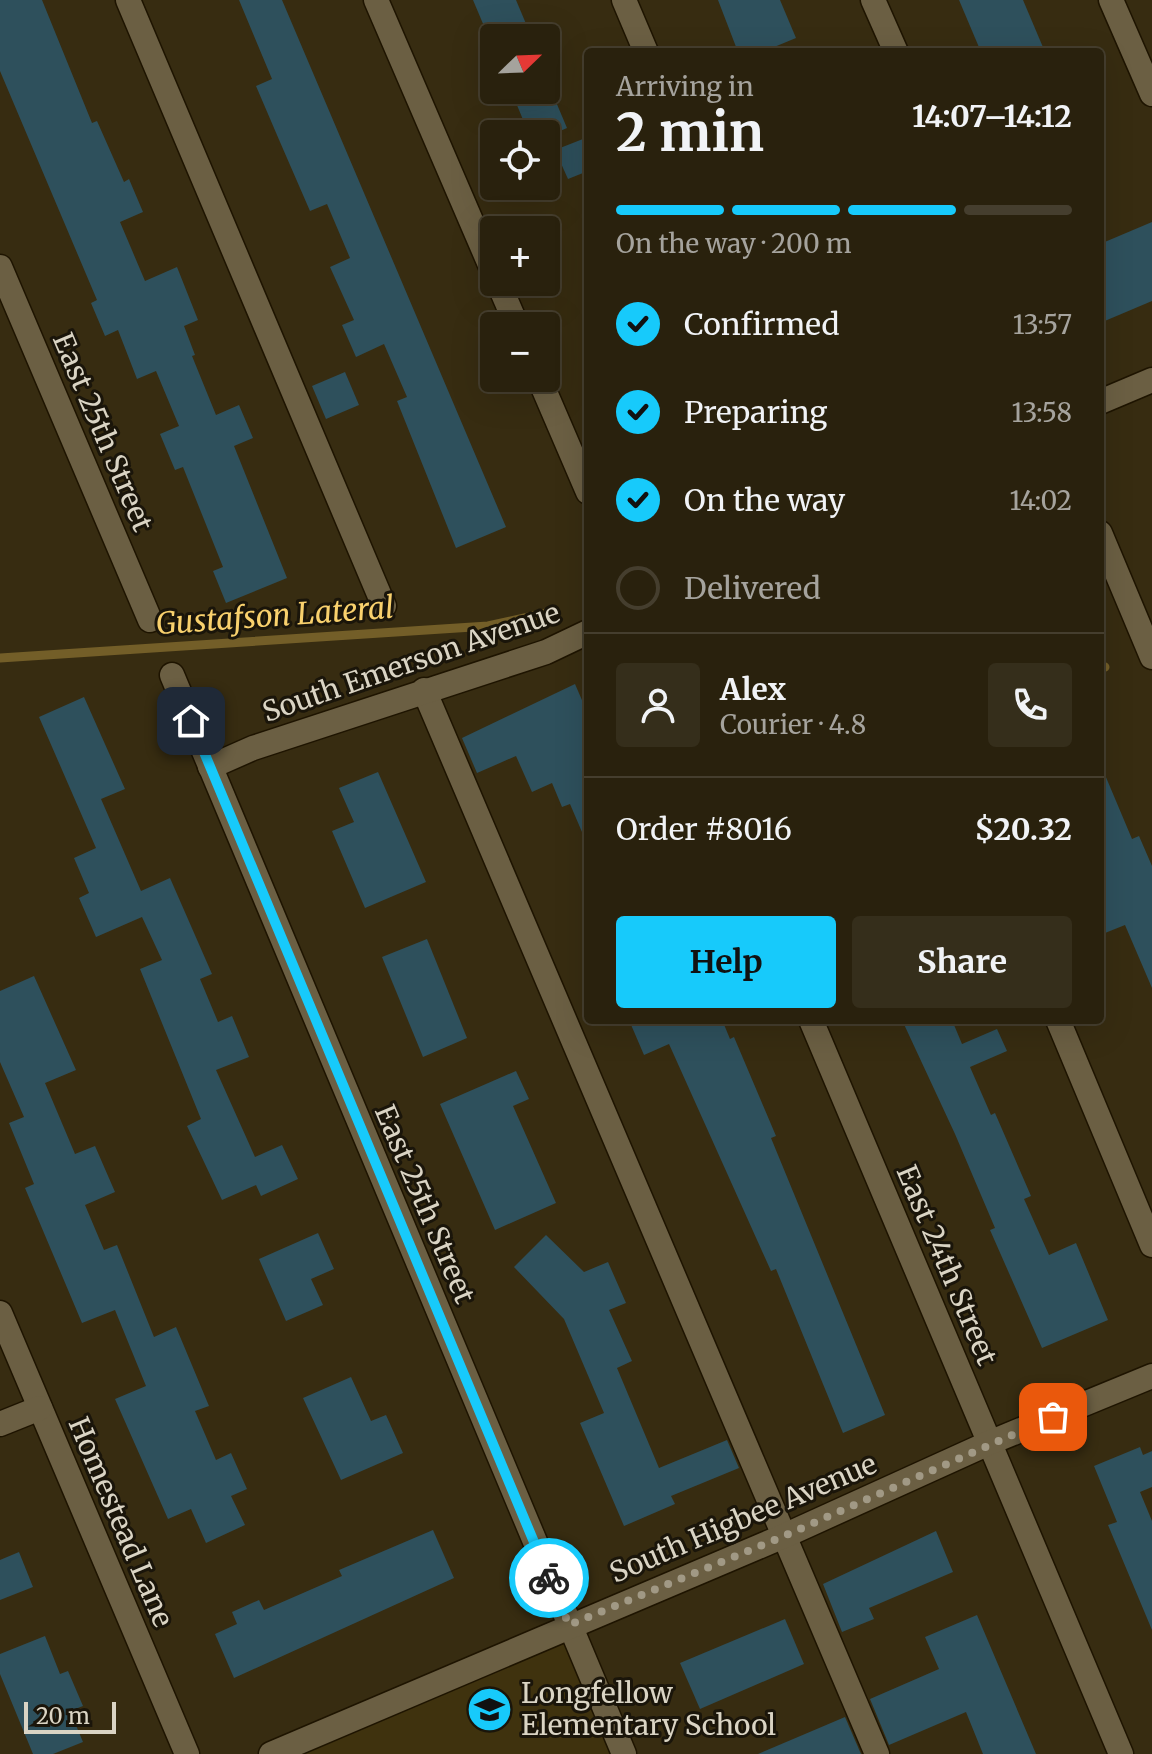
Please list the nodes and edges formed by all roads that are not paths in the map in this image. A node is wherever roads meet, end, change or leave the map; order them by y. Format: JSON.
{"nodes":[{"id":1,"x":128,"y":0,"type":"edge"},
{"id":2,"x":376,"y":0,"type":"edge"},
{"id":3,"x":624,"y":0,"type":"edge"},
{"id":4,"x":873,"y":0,"type":"edge"},
{"id":5,"x":1111,"y":0,"type":"edge"},
{"id":6,"x":644,"y":48,"type":"edge"},
{"id":7,"x":894,"y":48,"type":"edge"},
{"id":8,"x":1152,"y":94,"type":"edge"},
{"id":9,"x":480,"y":241,"type":"edge"},
{"id":10,"x":0,"y":267,"type":"edge"},
{"id":11,"x":8,"y":308,"type":"edge"},
{"id":12,"x":1152,"y":380,"type":"edge"},
{"id":13,"x":545,"y":392,"type":"edge"},
{"id":14,"x":1104,"y":400,"type":"edge"},
{"id":15,"x":584,"y":483,"type":"edge"},
{"id":16,"x":1104,"y":543,"type":"edge"},
{"id":17,"x":384,"y":606,"type":"dead end"},
{"id":18,"x":150,"y":620,"type":"dead end"},
{"id":19,"x":584,"y":634,"type":"edge"},
{"id":20,"x":1152,"y":657,"type":"edge"},
{"id":21,"x":172,"y":675,"type":"dead end"},
{"id":22,"x":424,"y":690,"type":"junction"},
{"id":23,"x":210,"y":767,"type":"junction"},
{"id":24,"x":813,"y":1024,"type":"edge"},
{"id":25,"x":1060,"y":1024,"type":"edge"},
{"id":26,"x":1152,"y":1245,"type":"edge"},
{"id":27,"x":0,"y":1313,"type":"edge"},
{"id":28,"x":1152,"y":1376,"type":"edge"},
{"id":29,"x":40,"y":1408,"type":"junction"},
{"id":30,"x":0,"y":1424,"type":"edge"},
{"id":31,"x":989,"y":1443,"type":"junction"},
{"id":32,"x":784,"y":1536,"type":"junction"},
{"id":33,"x":569,"y":1625,"type":"junction"},
{"id":34,"x":187,"y":1754,"type":"edge"},
{"id":35,"x":271,"y":1754,"type":"edge"},
{"id":36,"x":624,"y":1754,"type":"edge"},
{"id":37,"x":877,"y":1754,"type":"edge"},
{"id":38,"x":1121,"y":1754,"type":"edge"}],
"edges":[{"from":1,"to":17,"type":"street"},
{"from":2,"to":9,"type":"street"},
{"from":3,"to":6,"type":"street"},
{"from":4,"to":7,"type":"street"},
{"from":5,"to":8,"type":"street"},
{"from":10,"to":11,"type":"street","name":"East 25th Street"},
{"from":11,"to":18,"type":"street","name":"East 25th Street"},
{"from":12,"to":14,"type":"street"},
{"from":13,"to":15,"type":"street"},
{"from":16,"to":20,"type":"street"},
{"from":19,"to":22,"type":"street","name":"South Emerson Avenue"},
{"from":21,"to":23,"type":"street","name":"East 25th Street"},
{"from":22,"to":23,"type":"street","name":"South Emerson Avenue"},
{"from":22,"to":32,"type":"street"},
{"from":23,"to":33,"type":"street","name":"East 25th Street"},
{"from":24,"to":31,"type":"street","name":"East 24th Street"},
{"from":25,"to":26,"type":"street"},
{"from":27,"to":29,"type":"street","name":"Homestead Lane"},
{"from":28,"to":31,"type":"street","name":"South Higbee Avenue"},
{"from":29,"to":30,"type":"street"},
{"from":29,"to":34,"type":"street","name":"Homestead Lane"},
{"from":31,"to":32,"type":"street","name":"South Higbee Avenue"},
{"from":31,"to":38,"type":"street","name":"East 24th Street"},
{"from":32,"to":33,"type":"street","name":"South Higbee Avenue"},
{"from":32,"to":37,"type":"street"},
{"from":33,"to":35,"type":"street","name":"South Higbee Avenue"},
{"from":33,"to":36,"type":"street","name":"East 25th Street"}]}
